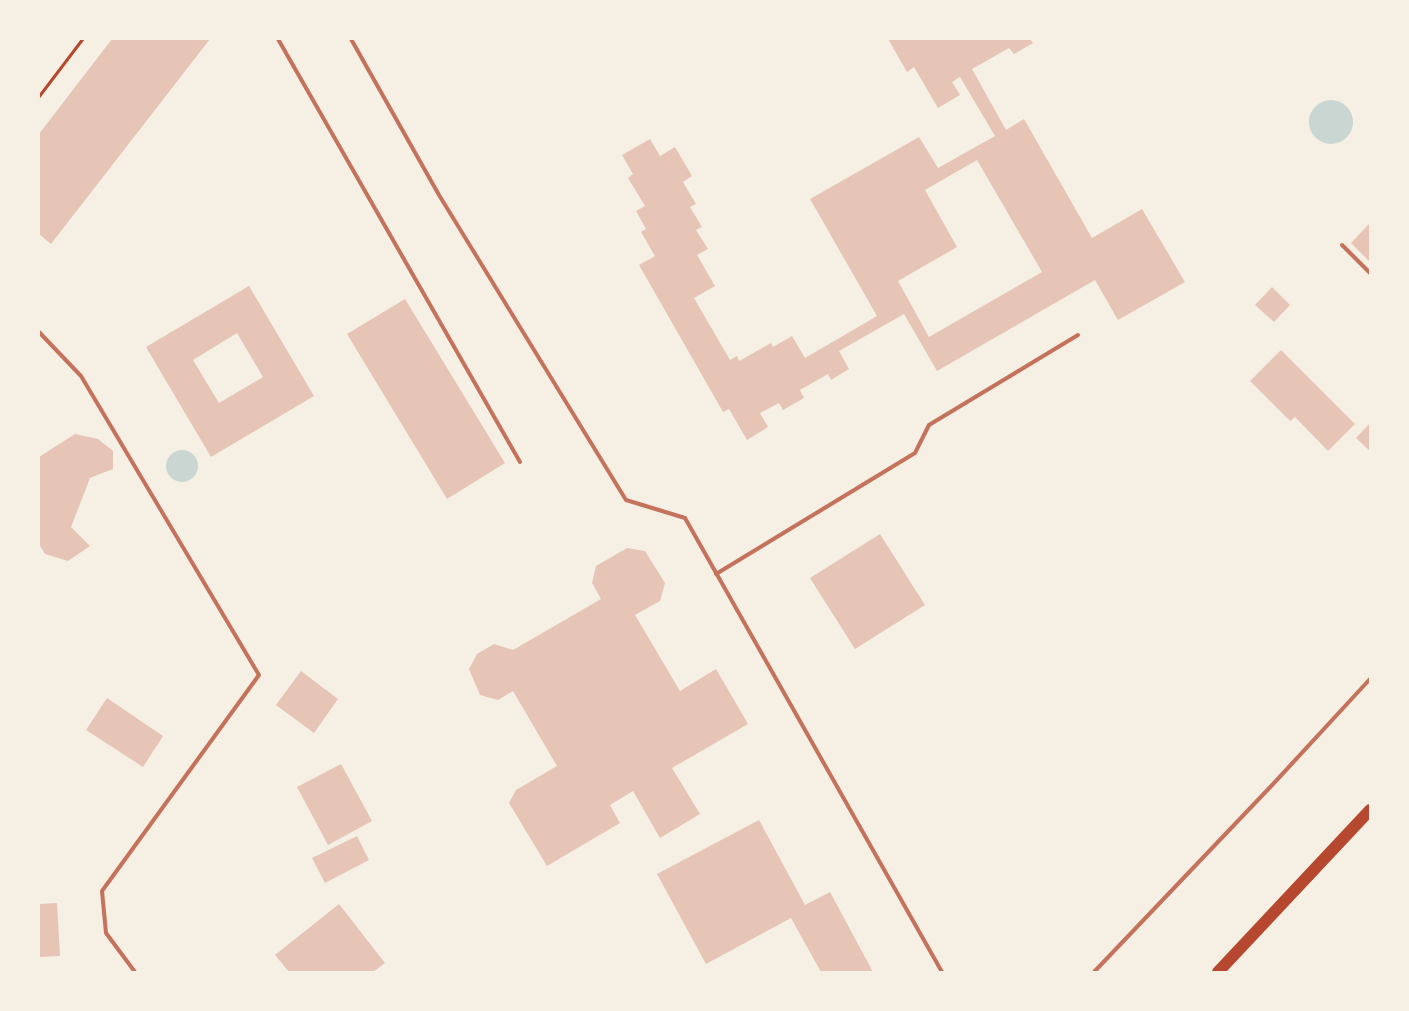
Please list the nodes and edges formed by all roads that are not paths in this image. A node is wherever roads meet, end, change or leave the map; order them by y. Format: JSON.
{"nodes":[{"id":1,"x":278,"y":39,"type":"edge"},
{"id":2,"x":351,"y":39,"type":"edge"},
{"id":3,"x":1342,"y":245,"type":"dead end"},
{"id":4,"x":1370,"y":273,"type":"edge"},
{"id":5,"x":39,"y":332,"type":"edge"},
{"id":6,"x":1078,"y":335,"type":"dead end"},
{"id":7,"x":520,"y":462,"type":"dead end"},
{"id":8,"x":716,"y":574,"type":"junction"},
{"id":9,"x":1370,"y":679,"type":"edge"},
{"id":10,"x":1370,"y":810,"type":"edge"},
{"id":11,"x":135,"y":972,"type":"edge"},
{"id":12,"x":942,"y":972,"type":"edge"},
{"id":13,"x":1094,"y":972,"type":"edge"},
{"id":14,"x":1218,"y":972,"type":"edge"}],
"edges":[{"from":1,"to":7,"type":"lane"},
{"from":2,"to":8,"type":"lane"},
{"from":3,"to":4,"type":"lane"},
{"from":5,"to":11,"type":"lane"},
{"from":6,"to":8,"type":"lane"},
{"from":8,"to":12,"type":"lane"},
{"from":9,"to":13,"type":"lane"},
{"from":10,"to":14,"type":"main road"}]}
